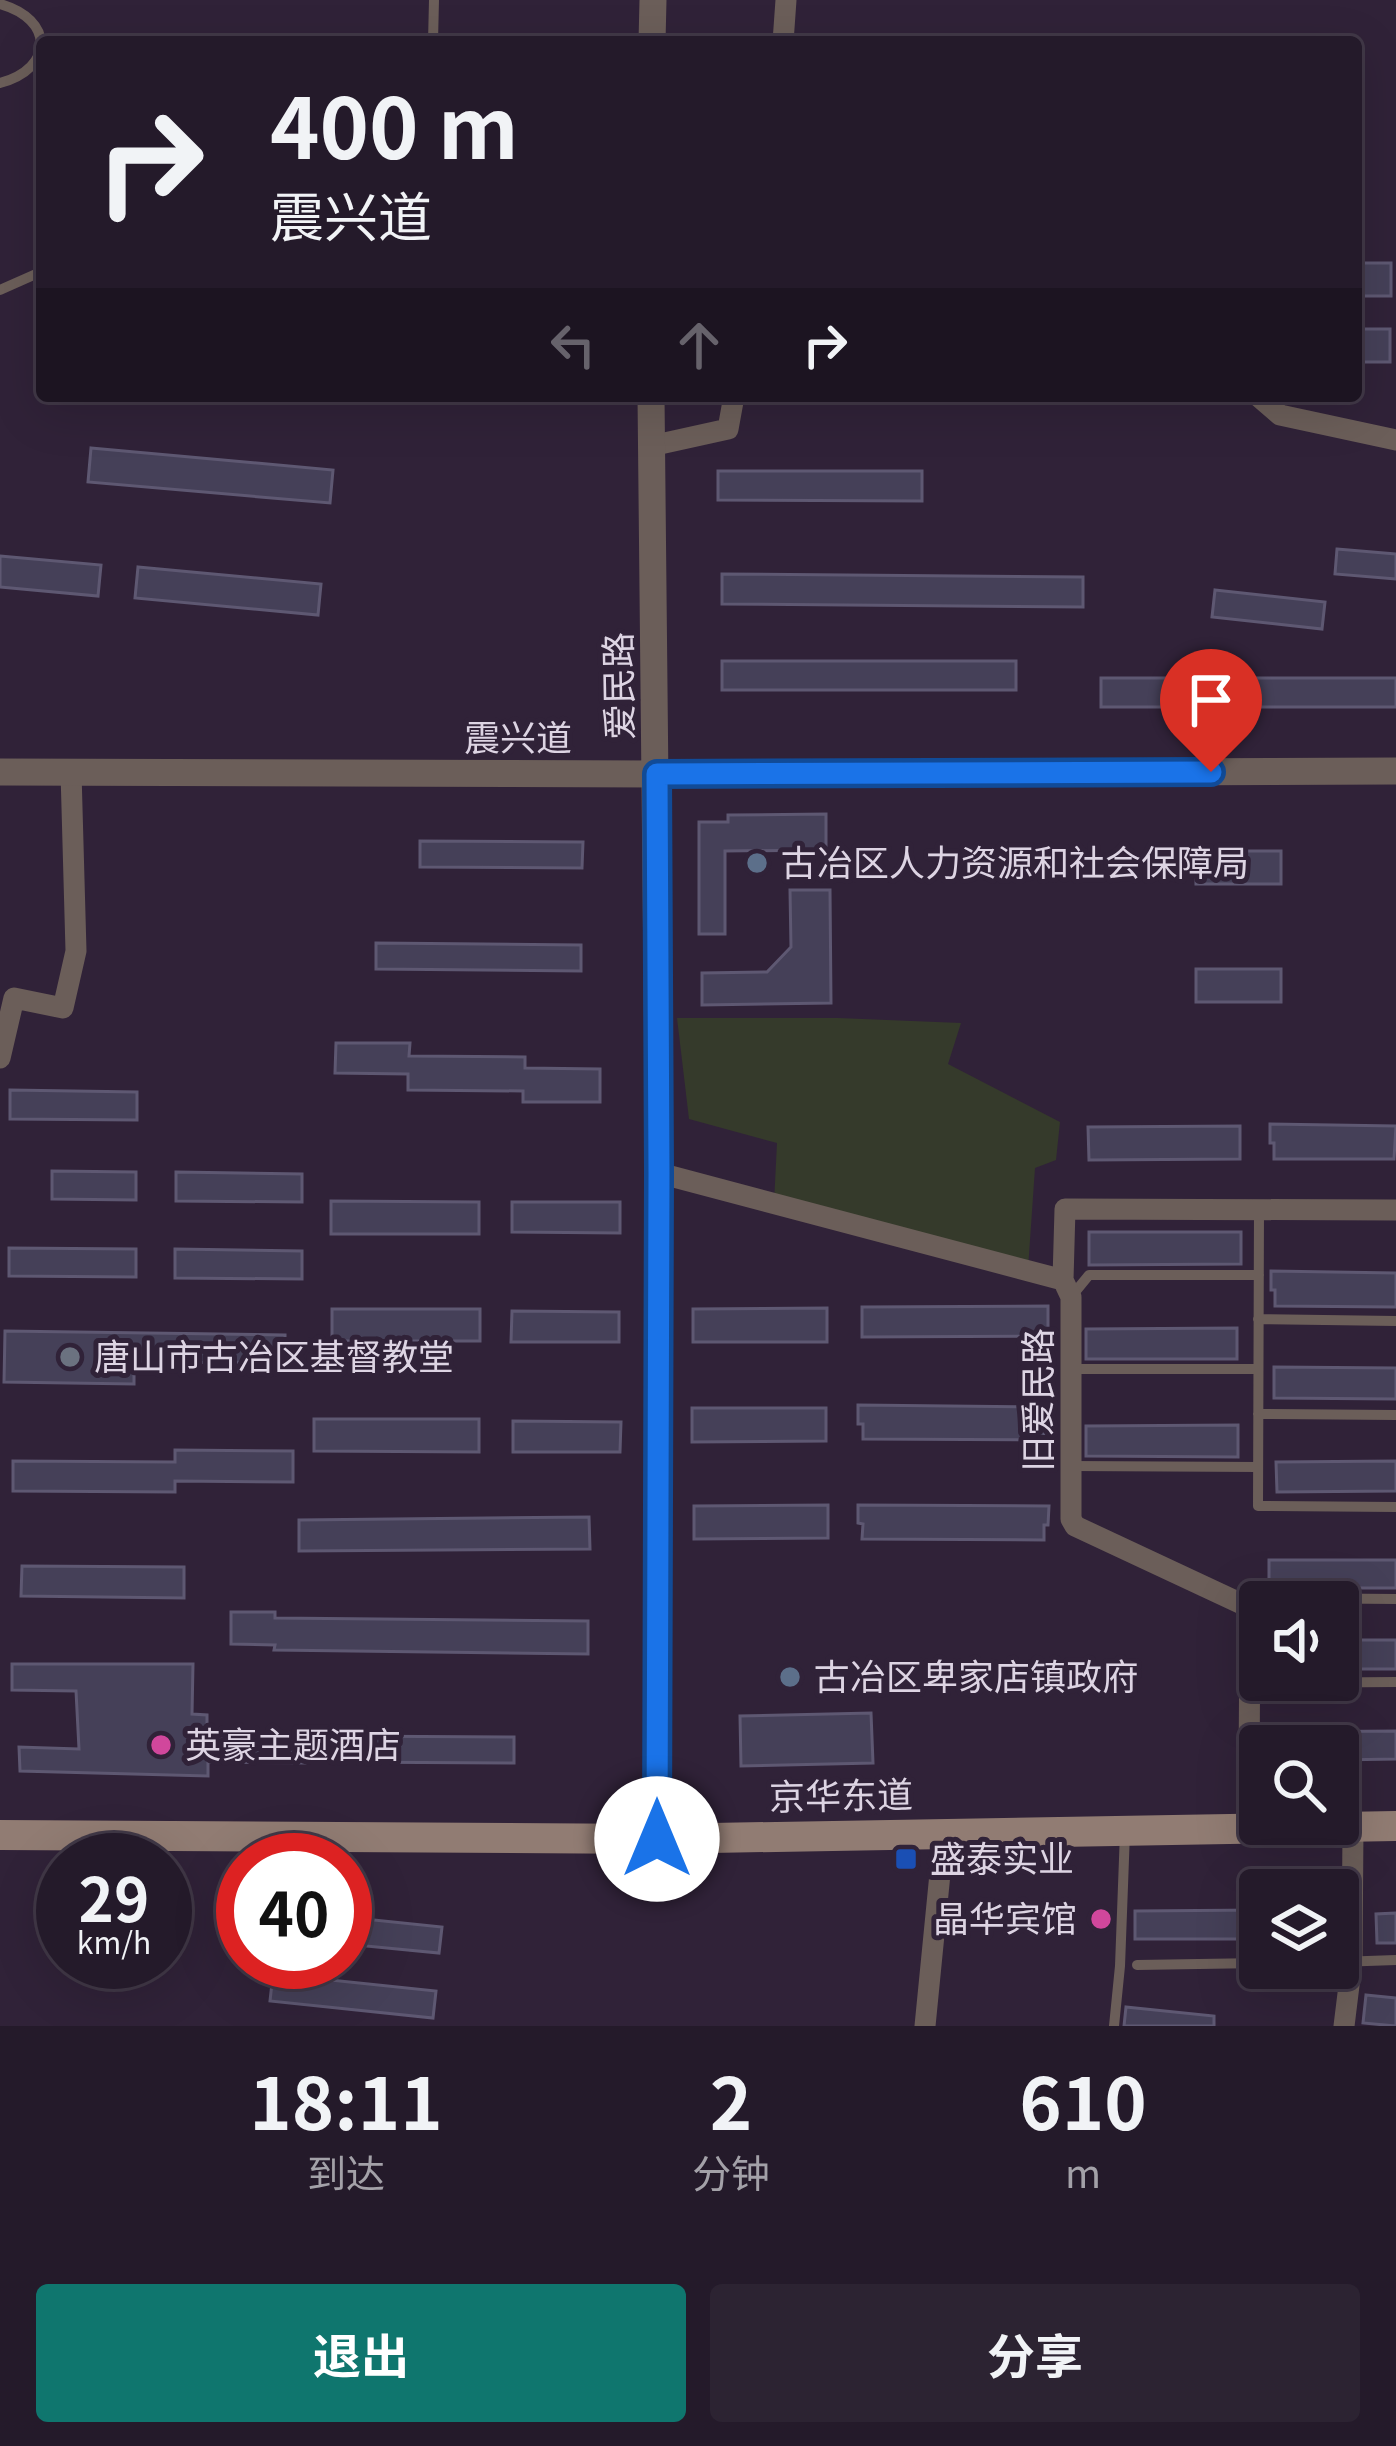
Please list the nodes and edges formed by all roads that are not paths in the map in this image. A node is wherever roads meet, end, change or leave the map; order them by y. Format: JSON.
{"nodes":[{"id":1,"x":434,"y":0,"type":"edge"},
{"id":2,"x":652,"y":0,"type":"edge"},
{"id":3,"x":786,"y":0,"type":"edge"},
{"id":4,"x":0,"y":4,"type":"edge"},
{"id":5,"x":39,"y":36,"type":"edge"},
{"id":6,"x":434,"y":36,"type":"edge"},
{"id":7,"x":652,"y":36,"type":"edge"},
{"id":8,"x":783,"y":36,"type":"edge"},
{"id":9,"x":36,"y":58,"type":"edge"},
{"id":10,"x":0,"y":83,"type":"edge"},
{"id":11,"x":36,"y":274,"type":"edge"},
{"id":12,"x":0,"y":290,"type":"edge"},
{"id":13,"x":651,"y":402,"type":"edge"},
{"id":14,"x":733,"y":402,"type":"edge"},
{"id":15,"x":1265,"y":402,"type":"edge"},
{"id":16,"x":1396,"y":440,"type":"edge"},
{"id":17,"x":651,"y":446,"type":"junction"},
{"id":18,"x":1396,"y":771,"type":"edge"},
{"id":19,"x":0,"y":772,"type":"edge"},
{"id":20,"x":70,"y":772,"type":"junction"},
{"id":21,"x":657,"y":774,"type":"junction"},
{"id":22,"x":0,"y":1058,"type":"edge"},
{"id":23,"x":659,"y":1173,"type":"junction"},
{"id":24,"x":1258,"y":1210,"type":"junction"},
{"id":25,"x":1396,"y":1210,"type":"edge"},
{"id":26,"x":1258,"y":1276,"type":"junction"},
{"id":27,"x":1067,"y":1289,"type":"junction"},
{"id":28,"x":1258,"y":1319,"type":"junction"},
{"id":29,"x":1396,"y":1321,"type":"edge"},
{"id":30,"x":1258,"y":1369,"type":"junction"},
{"id":31,"x":1070,"y":1370,"type":"junction"},
{"id":32,"x":1258,"y":1414,"type":"junction"},
{"id":33,"x":1396,"y":1415,"type":"edge"},
{"id":34,"x":1071,"y":1466,"type":"junction"},
{"id":35,"x":1258,"y":1467,"type":"junction"},
{"id":36,"x":1396,"y":1507,"type":"edge"},
{"id":37,"x":1359,"y":1599,"type":"edge"},
{"id":38,"x":1396,"y":1599,"type":"edge"},
{"id":39,"x":1359,"y":1682,"type":"edge"},
{"id":40,"x":1396,"y":1682,"type":"edge"},
{"id":41,"x":1249,"y":1725,"type":"edge"},
{"id":42,"x":1396,"y":1826,"type":"edge"},
{"id":43,"x":1359,"y":1827,"type":"edge"},
{"id":44,"x":1239,"y":1828,"type":"edge"},
{"id":45,"x":1125,"y":1831,"type":"junction"},
{"id":46,"x":944,"y":1833,"type":"junction"},
{"id":47,"x":0,"y":1835,"type":"edge"},
{"id":48,"x":657,"y":1839,"type":"junction"},
{"id":49,"x":1396,"y":1960,"type":"edge"},
{"id":50,"x":1359,"y":1961,"type":"edge"},
{"id":51,"x":1239,"y":1963,"type":"edge"},
{"id":52,"x":1137,"y":1965,"type":"dead end"},
{"id":53,"x":1345,"y":1989,"type":"edge"},
{"id":54,"x":925,"y":2026,"type":"edge"},
{"id":55,"x":1114,"y":2026,"type":"edge"},
{"id":56,"x":1344,"y":2026,"type":"edge"}],
"edges":[{"from":1,"to":6,"type":"lane"},
{"from":2,"to":7,"type":"street"},
{"from":3,"to":8,"type":"street"},
{"from":4,"to":5,"type":"lane"},
{"from":9,"to":10,"type":"lane"},
{"from":11,"to":12,"type":"lane"},
{"from":13,"to":17,"type":"street","name":"爱民路"},
{"from":14,"to":17,"type":"street"},
{"from":15,"to":16,"type":"street"},
{"from":17,"to":21,"type":"street","name":"爱民路"},
{"from":18,"to":21,"type":"street","name":"震兴道"},
{"from":19,"to":20,"type":"street","name":"震兴道"},
{"from":20,"to":21,"type":"street","name":"震兴道"},
{"from":20,"to":22,"type":"street"},
{"from":21,"to":23,"type":"street","name":"爱民路"},
{"from":23,"to":27,"type":"street","name":"旧爱民路"},
{"from":23,"to":48,"type":"street","name":"爱民路"},
{"from":24,"to":25,"type":"street"},
{"from":24,"to":26,"type":"lane"},
{"from":24,"to":27,"type":"street"},
{"from":26,"to":27,"type":"lane"},
{"from":26,"to":28,"type":"lane"},
{"from":27,"to":31,"type":"street","name":"旧爱民路"},
{"from":28,"to":29,"type":"lane"},
{"from":28,"to":30,"type":"lane"},
{"from":30,"to":31,"type":"lane"},
{"from":30,"to":32,"type":"lane"},
{"from":31,"to":34,"type":"street","name":"旧爱民路"},
{"from":32,"to":33,"type":"lane"},
{"from":32,"to":35,"type":"lane"},
{"from":34,"to":35,"type":"lane"},
{"from":34,"to":41,"type":"street","name":"旧爱民路"},
{"from":35,"to":36,"type":"lane"},
{"from":37,"to":38,"type":"lane"},
{"from":39,"to":40,"type":"lane"},
{"from":42,"to":43,"type":"main road","name":"京华东道"},
{"from":44,"to":45,"type":"main road","name":"京华东道"},
{"from":45,"to":46,"type":"main road","name":"京华东道"},
{"from":45,"to":55,"type":"lane"},
{"from":46,"to":48,"type":"main road","name":"京华东道"},
{"from":46,"to":54,"type":"street"},
{"from":47,"to":48,"type":"main road","name":"京华东道"},
{"from":49,"to":50,"type":"lane"},
{"from":51,"to":52,"type":"lane"},
{"from":53,"to":56,"type":"street"}]}
